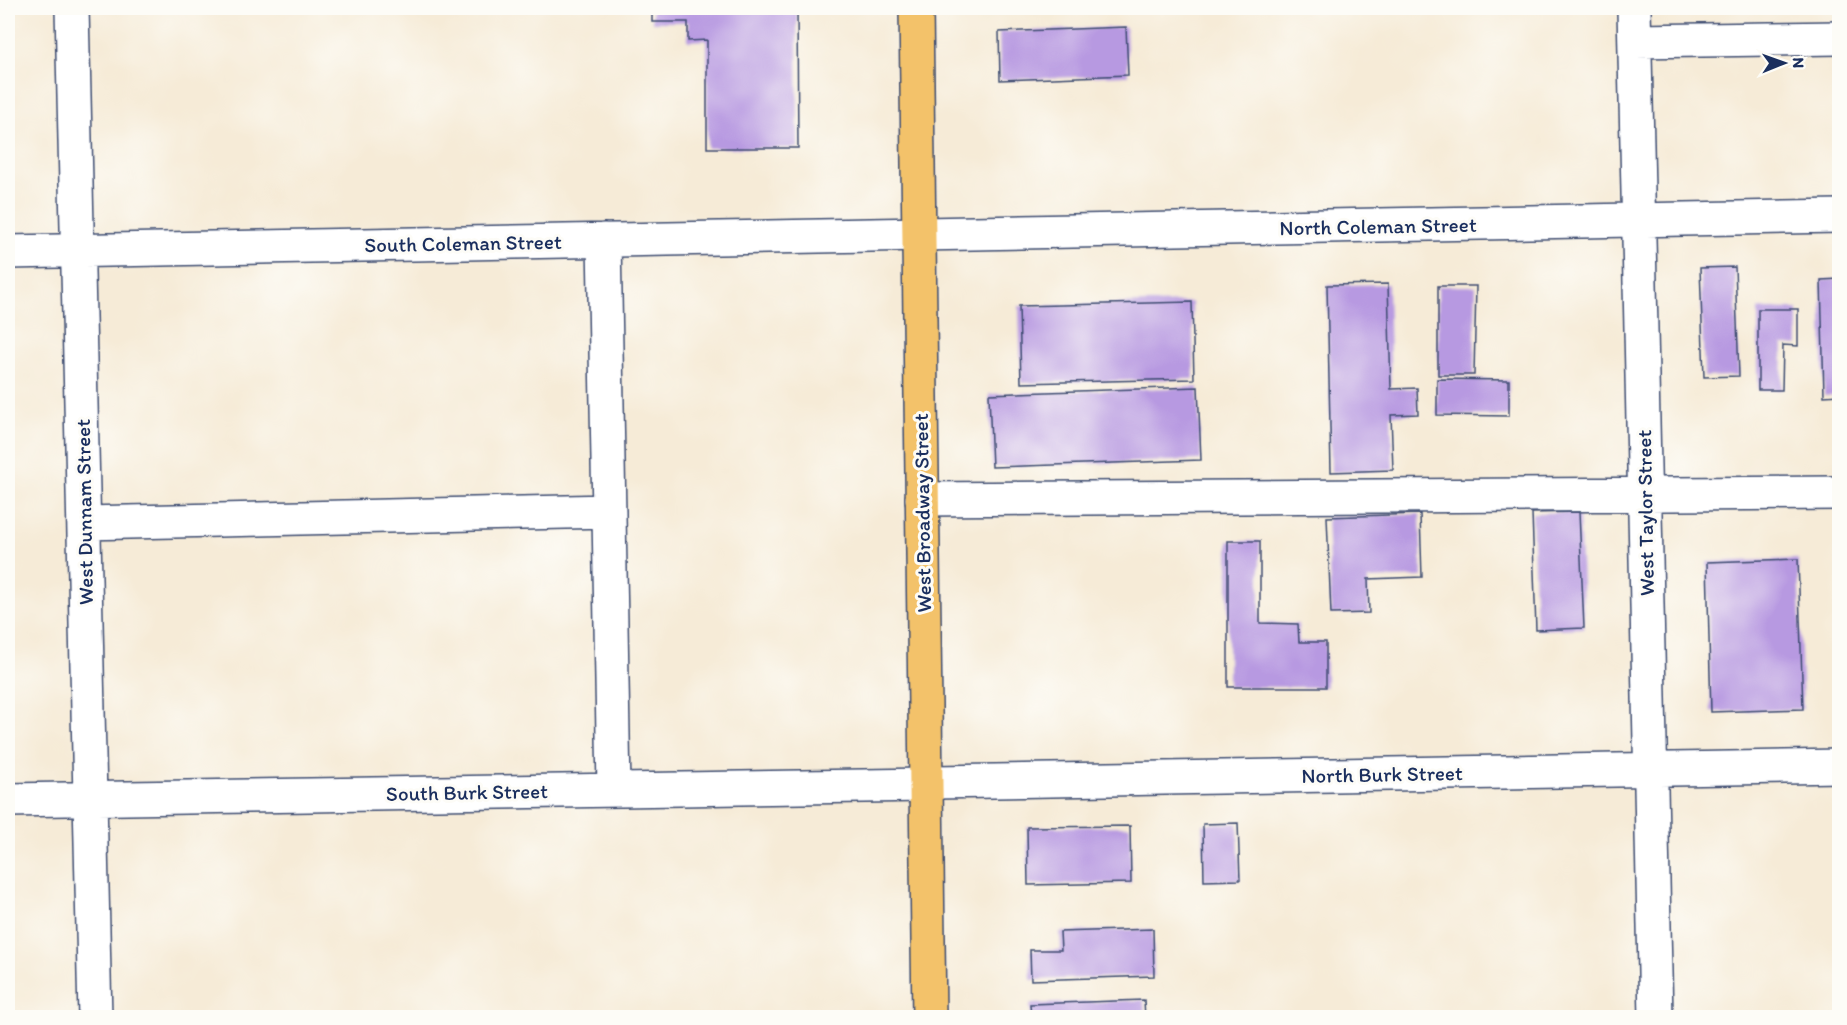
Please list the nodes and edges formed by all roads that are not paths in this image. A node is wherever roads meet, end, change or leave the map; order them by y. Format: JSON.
{"nodes":[{"id":1,"x":72,"y":8,"type":"edge"},
{"id":2,"x":916,"y":8,"type":"edge"},
{"id":3,"x":1634,"y":8,"type":"edge"},
{"id":4,"x":1839,"y":38,"type":"edge"},
{"id":5,"x":1635,"y":41,"type":"junction"},
{"id":6,"x":1839,"y":216,"type":"edge"},
{"id":7,"x":1639,"y":221,"type":"junction"},
{"id":8,"x":918,"y":233,"type":"junction"},
{"id":9,"x":604,"y":240,"type":"junction"},
{"id":10,"x":77,"y":251,"type":"junction"},
{"id":11,"x":8,"y":252,"type":"edge"},
{"id":12,"x":1839,"y":493,"type":"edge"},
{"id":13,"x":1644,"y":494,"type":"junction"},
{"id":14,"x":922,"y":499,"type":"junction"},
{"id":15,"x":609,"y":511,"type":"junction"},
{"id":16,"x":84,"y":523,"type":"junction"},
{"id":17,"x":1839,"y":766,"type":"edge"},
{"id":18,"x":1651,"y":769,"type":"junction"},
{"id":19,"x":926,"y":785,"type":"junction"},
{"id":20,"x":614,"y":790,"type":"junction"},
{"id":21,"x":90,"y":798,"type":"junction"},
{"id":22,"x":8,"y":800,"type":"edge"},
{"id":23,"x":95,"y":1017,"type":"edge"},
{"id":24,"x":929,"y":1017,"type":"edge"},
{"id":25,"x":1656,"y":1017,"type":"edge"}],
"edges":[{"from":1,"to":10,"type":"street","name":"West Dunnam Street"},
{"from":2,"to":8,"type":"main road","name":"West Broadway Street"},
{"from":3,"to":5,"type":"street","name":"West Taylor Street"},
{"from":4,"to":5,"type":"street"},
{"from":5,"to":7,"type":"street","name":"West Taylor Street"},
{"from":6,"to":7,"type":"street","name":"North Coleman Street"},
{"from":7,"to":8,"type":"street","name":"North Coleman Street"},
{"from":7,"to":13,"type":"street","name":"West Taylor Street"},
{"from":8,"to":9,"type":"street","name":"South Coleman Street"},
{"from":8,"to":14,"type":"main road","name":"West Broadway Street"},
{"from":9,"to":10,"type":"street","name":"South Coleman Street"},
{"from":9,"to":15,"type":"street"},
{"from":10,"to":11,"type":"street","name":"South Coleman Street"},
{"from":10,"to":16,"type":"street","name":"West Dunnam Street"},
{"from":12,"to":13,"type":"street"},
{"from":13,"to":14,"type":"street"},
{"from":13,"to":18,"type":"street","name":"West Taylor Street"},
{"from":14,"to":19,"type":"main road","name":"West Broadway Street"},
{"from":15,"to":16,"type":"street"},
{"from":15,"to":20,"type":"street"},
{"from":16,"to":21,"type":"street","name":"West Dunnam Street"},
{"from":17,"to":18,"type":"street","name":"North Burk Street"},
{"from":18,"to":19,"type":"street","name":"North Burk Street"},
{"from":18,"to":25,"type":"street","name":"West Taylor Street"},
{"from":19,"to":20,"type":"street","name":"South Burk Street"},
{"from":19,"to":24,"type":"main road","name":"West Broadway Street"},
{"from":20,"to":21,"type":"street","name":"South Burk Street"},
{"from":21,"to":22,"type":"street","name":"South Burk Street"},
{"from":21,"to":23,"type":"street","name":"West Dunnam Street"}]}
